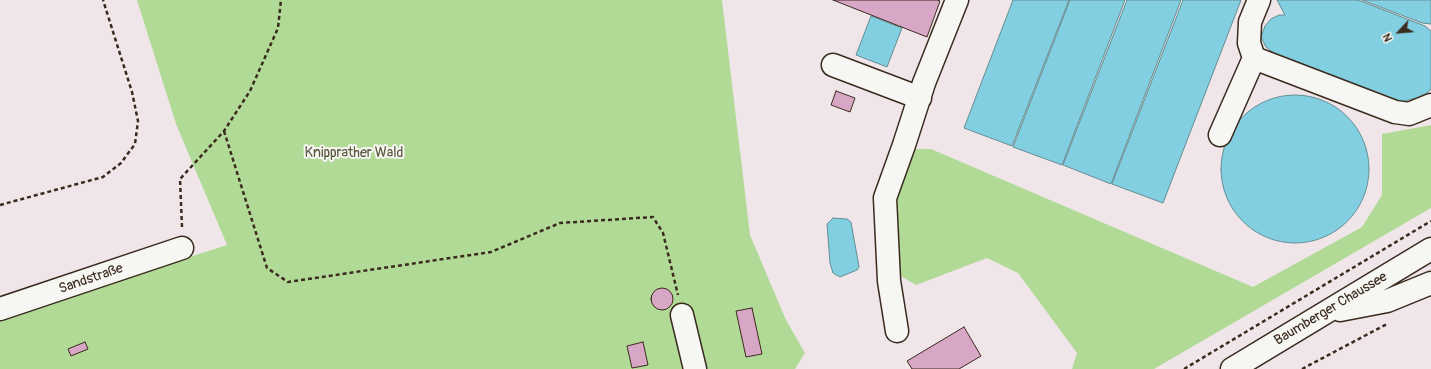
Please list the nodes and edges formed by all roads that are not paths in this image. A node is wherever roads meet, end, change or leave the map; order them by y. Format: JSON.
{"nodes":[{"id":1,"x":957,"y":0,"type":"edge"},
{"id":2,"x":1258,"y":0,"type":"edge"},
{"id":3,"x":1254,"y":58,"type":"junction"},
{"id":4,"x":833,"y":65,"type":"dead end"},
{"id":5,"x":920,"y":98,"type":"junction"},
{"id":6,"x":1431,"y":105,"type":"edge"},
{"id":7,"x":1220,"y":135,"type":"dead end"},
{"id":8,"x":182,"y":248,"type":"road end"},
{"id":9,"x":1431,"y":249,"type":"edge"},
{"id":10,"x":1431,"y":283,"type":"edge"},
{"id":11,"x":0,"y":309,"type":"edge"},
{"id":12,"x":1325,"y":313,"type":"junction"},
{"id":13,"x":682,"y":315,"type":"road end"},
{"id":14,"x":897,"y":331,"type":"dead end"},
{"id":15,"x":695,"y":369,"type":"edge"},
{"id":16,"x":1232,"y":369,"type":"edge"}],
"edges":[{"from":1,"to":5,"type":"street"},
{"from":2,"to":3,"type":"street"},
{"from":3,"to":6,"type":"street"},
{"from":3,"to":7,"type":"street"},
{"from":4,"to":5,"type":"street"},
{"from":5,"to":14,"type":"street"},
{"from":8,"to":11,"type":"street","name":"Sandstraße"},
{"from":9,"to":12,"type":"street","name":"Baumberger Chaussee"},
{"from":10,"to":12,"type":"street"},
{"from":12,"to":16,"type":"street","name":"Baumberger Chaussee"},
{"from":13,"to":15,"type":"street"}]}
